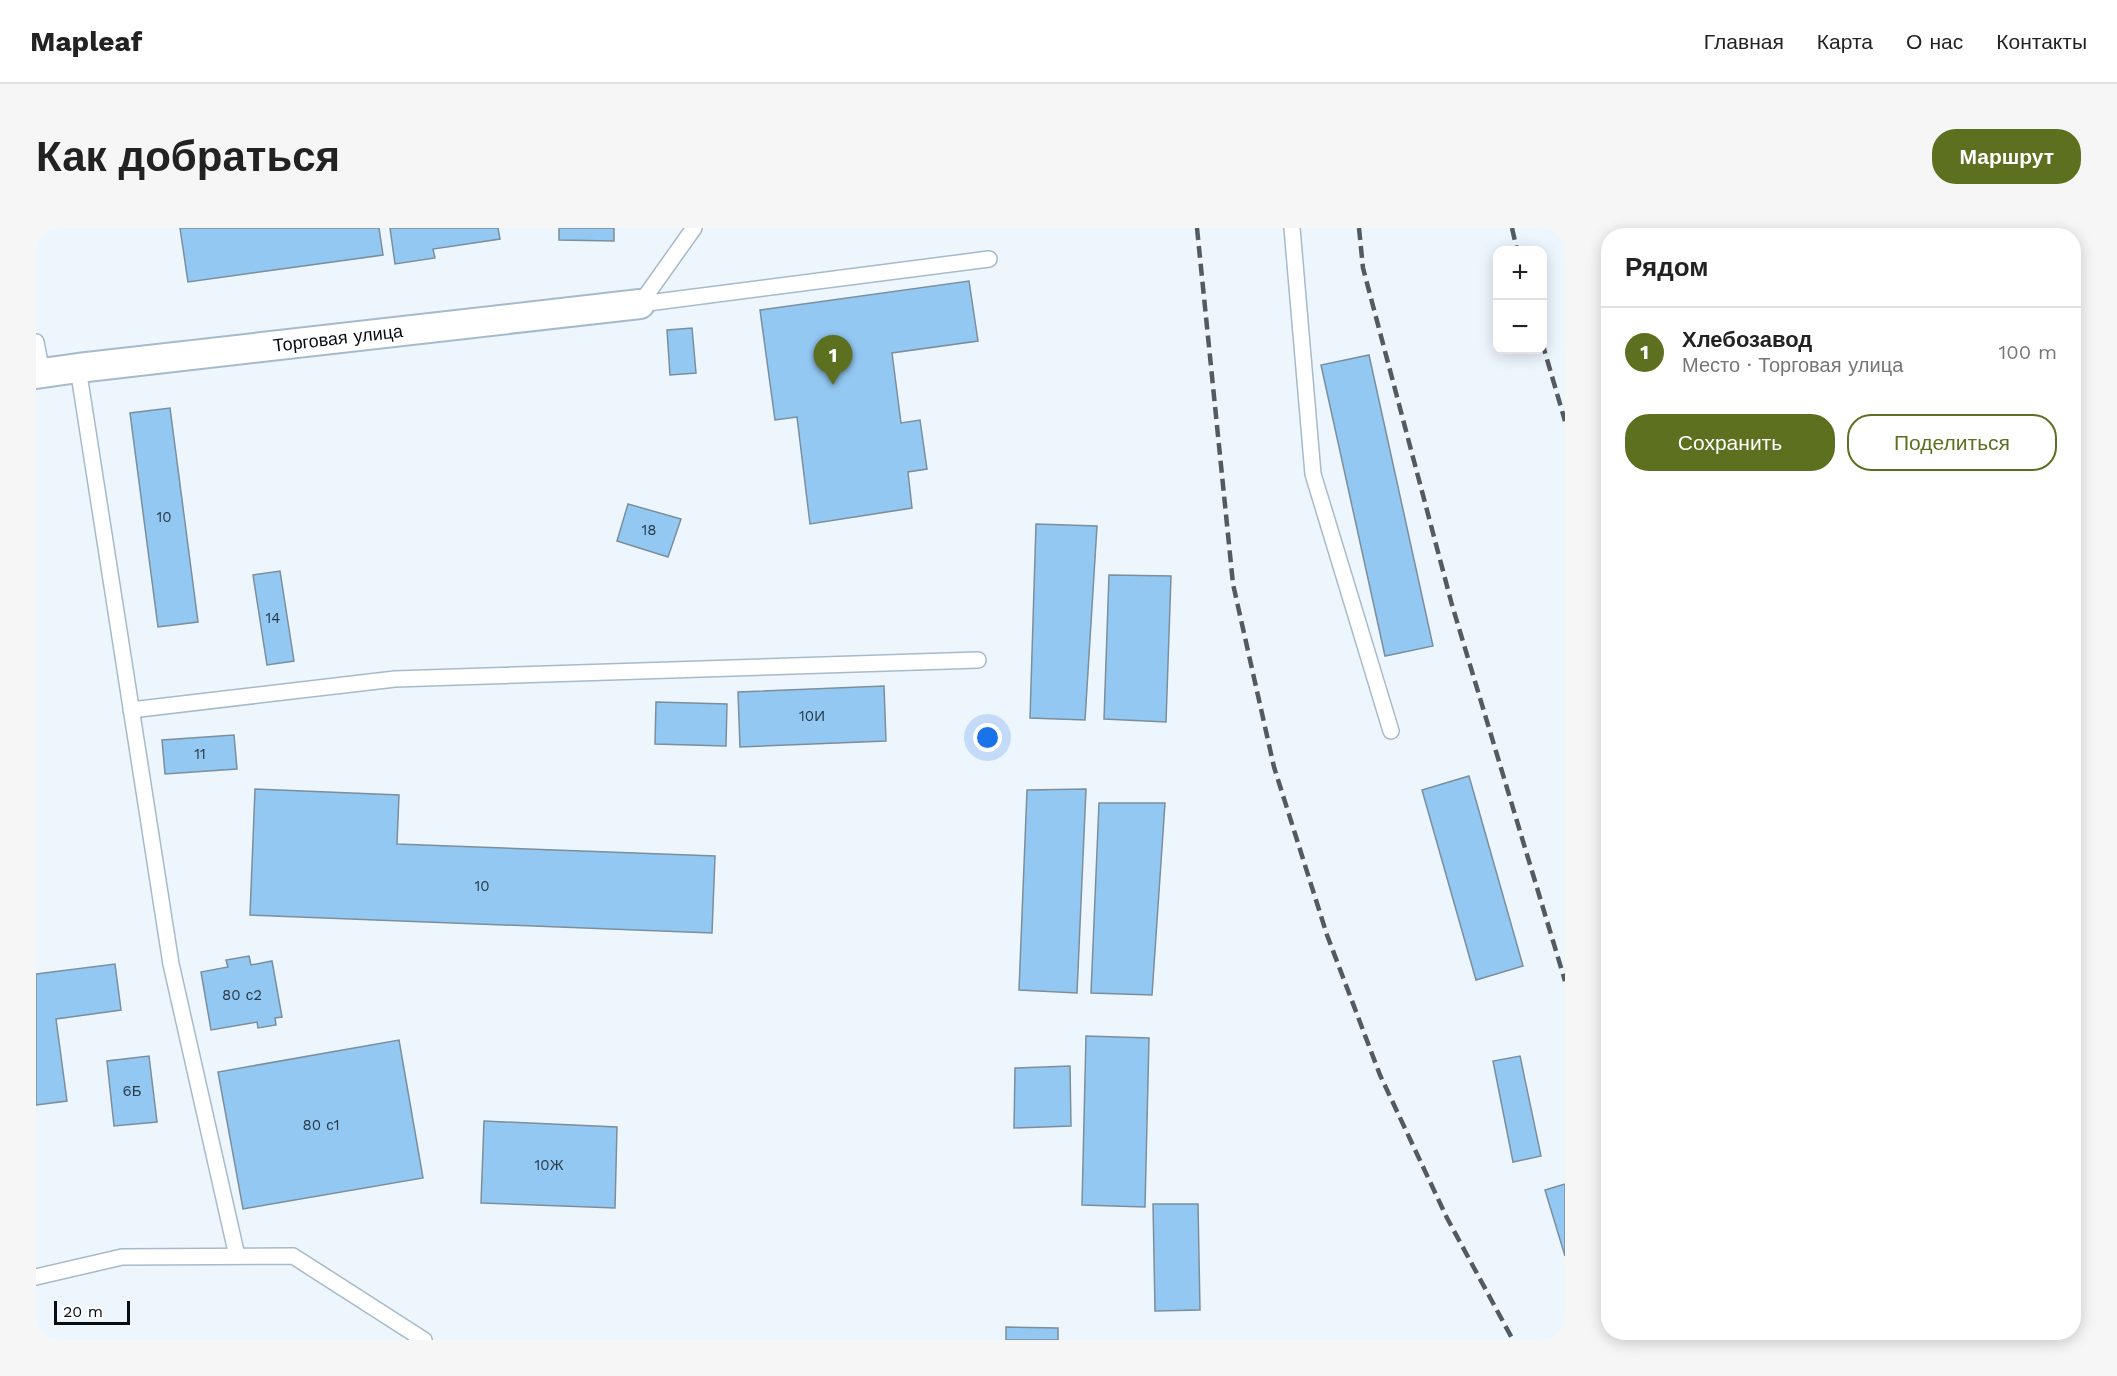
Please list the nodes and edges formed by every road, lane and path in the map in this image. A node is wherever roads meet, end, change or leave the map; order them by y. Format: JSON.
{"nodes":[{"id":1,"x":693,"y":228,"type":"edge"},
{"id":2,"x":1292,"y":228,"type":"edge"},
{"id":3,"x":989,"y":259,"type":"dead end"},
{"id":4,"x":640,"y":304,"type":"junction"},
{"id":5,"x":36,"y":342,"type":"edge"},
{"id":6,"x":78,"y":368,"type":"junction"},
{"id":7,"x":39,"y":374,"type":"edge"},
{"id":8,"x":978,"y":660,"type":"dead end"},
{"id":9,"x":131,"y":710,"type":"junction"},
{"id":10,"x":1391,"y":731,"type":"dead end"},
{"id":11,"x":237,"y":1256,"type":"junction"},
{"id":12,"x":36,"y":1277,"type":"edge"},
{"id":13,"x":424,"y":1340,"type":"edge"}],
"edges":[{"from":1,"to":4,"type":"lane"},
{"from":2,"to":10,"type":"lane"},
{"from":3,"to":4,"type":"lane"},
{"from":4,"to":6,"type":"street","name":"Торговая улица"},
{"from":5,"to":7,"type":"lane"},
{"from":6,"to":7,"type":"street","name":"Торговая улица"},
{"from":6,"to":9,"type":"lane"},
{"from":8,"to":9,"type":"lane"},
{"from":9,"to":11,"type":"lane"},
{"from":11,"to":12,"type":"lane"},
{"from":11,"to":13,"type":"lane"}]}
